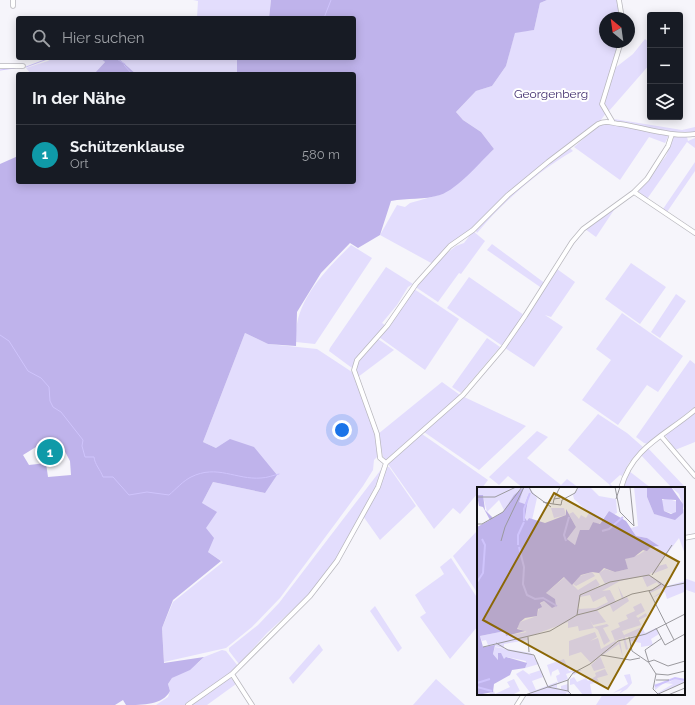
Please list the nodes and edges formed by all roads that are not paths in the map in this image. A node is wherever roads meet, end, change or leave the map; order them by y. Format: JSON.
{"nodes":[{"id":1,"x":13,"y":0,"type":"edge"},
{"id":2,"x":619,"y":0,"type":"edge"},
{"id":3,"x":13,"y":6,"type":"dead end"},
{"id":4,"x":621,"y":12,"type":"edge"},
{"id":5,"x":619,"y":48,"type":"edge"},
{"id":6,"x":0,"y":66,"type":"edge"},
{"id":7,"x":23,"y":66,"type":"dead end"},
{"id":8,"x":612,"y":121,"type":"junction"},
{"id":9,"x":672,"y":134,"type":"junction"},
{"id":10,"x":695,"y":134,"type":"edge"},
{"id":11,"x":634,"y":192,"type":"junction"},
{"id":12,"x":695,"y":233,"type":"edge"},
{"id":13,"x":695,"y":410,"type":"edge"},
{"id":14,"x":662,"y":436,"type":"junction"},
{"id":15,"x":386,"y":463,"type":"junction"},
{"id":16,"x":695,"y":476,"type":"edge"},
{"id":17,"x":622,"y":487,"type":"edge"},
{"id":18,"x":695,"y":536,"type":"edge"},
{"id":19,"x":685,"y":538,"type":"edge"},
{"id":20,"x":232,"y":674,"type":"junction"},
{"id":21,"x":523,"y":695,"type":"edge"},
{"id":22,"x":188,"y":705,"type":"edge"},
{"id":23,"x":252,"y":705,"type":"edge"},
{"id":24,"x":517,"y":705,"type":"edge"}],
"edges":[{"from":1,"to":3,"type":"street"},
{"from":2,"to":4,"type":"street"},
{"from":5,"to":8,"type":"street"},
{"from":6,"to":7,"type":"street"},
{"from":8,"to":9,"type":"street"},
{"from":8,"to":15,"type":"street"},
{"from":9,"to":10,"type":"street"},
{"from":9,"to":11,"type":"street"},
{"from":11,"to":12,"type":"street"},
{"from":11,"to":15,"type":"street"},
{"from":13,"to":14,"type":"street"},
{"from":14,"to":16,"type":"street"},
{"from":14,"to":17,"type":"street"},
{"from":15,"to":20,"type":"street"},
{"from":18,"to":19,"type":"street"},
{"from":20,"to":22,"type":"street"},
{"from":20,"to":23,"type":"street"},
{"from":21,"to":24,"type":"street"}]}
